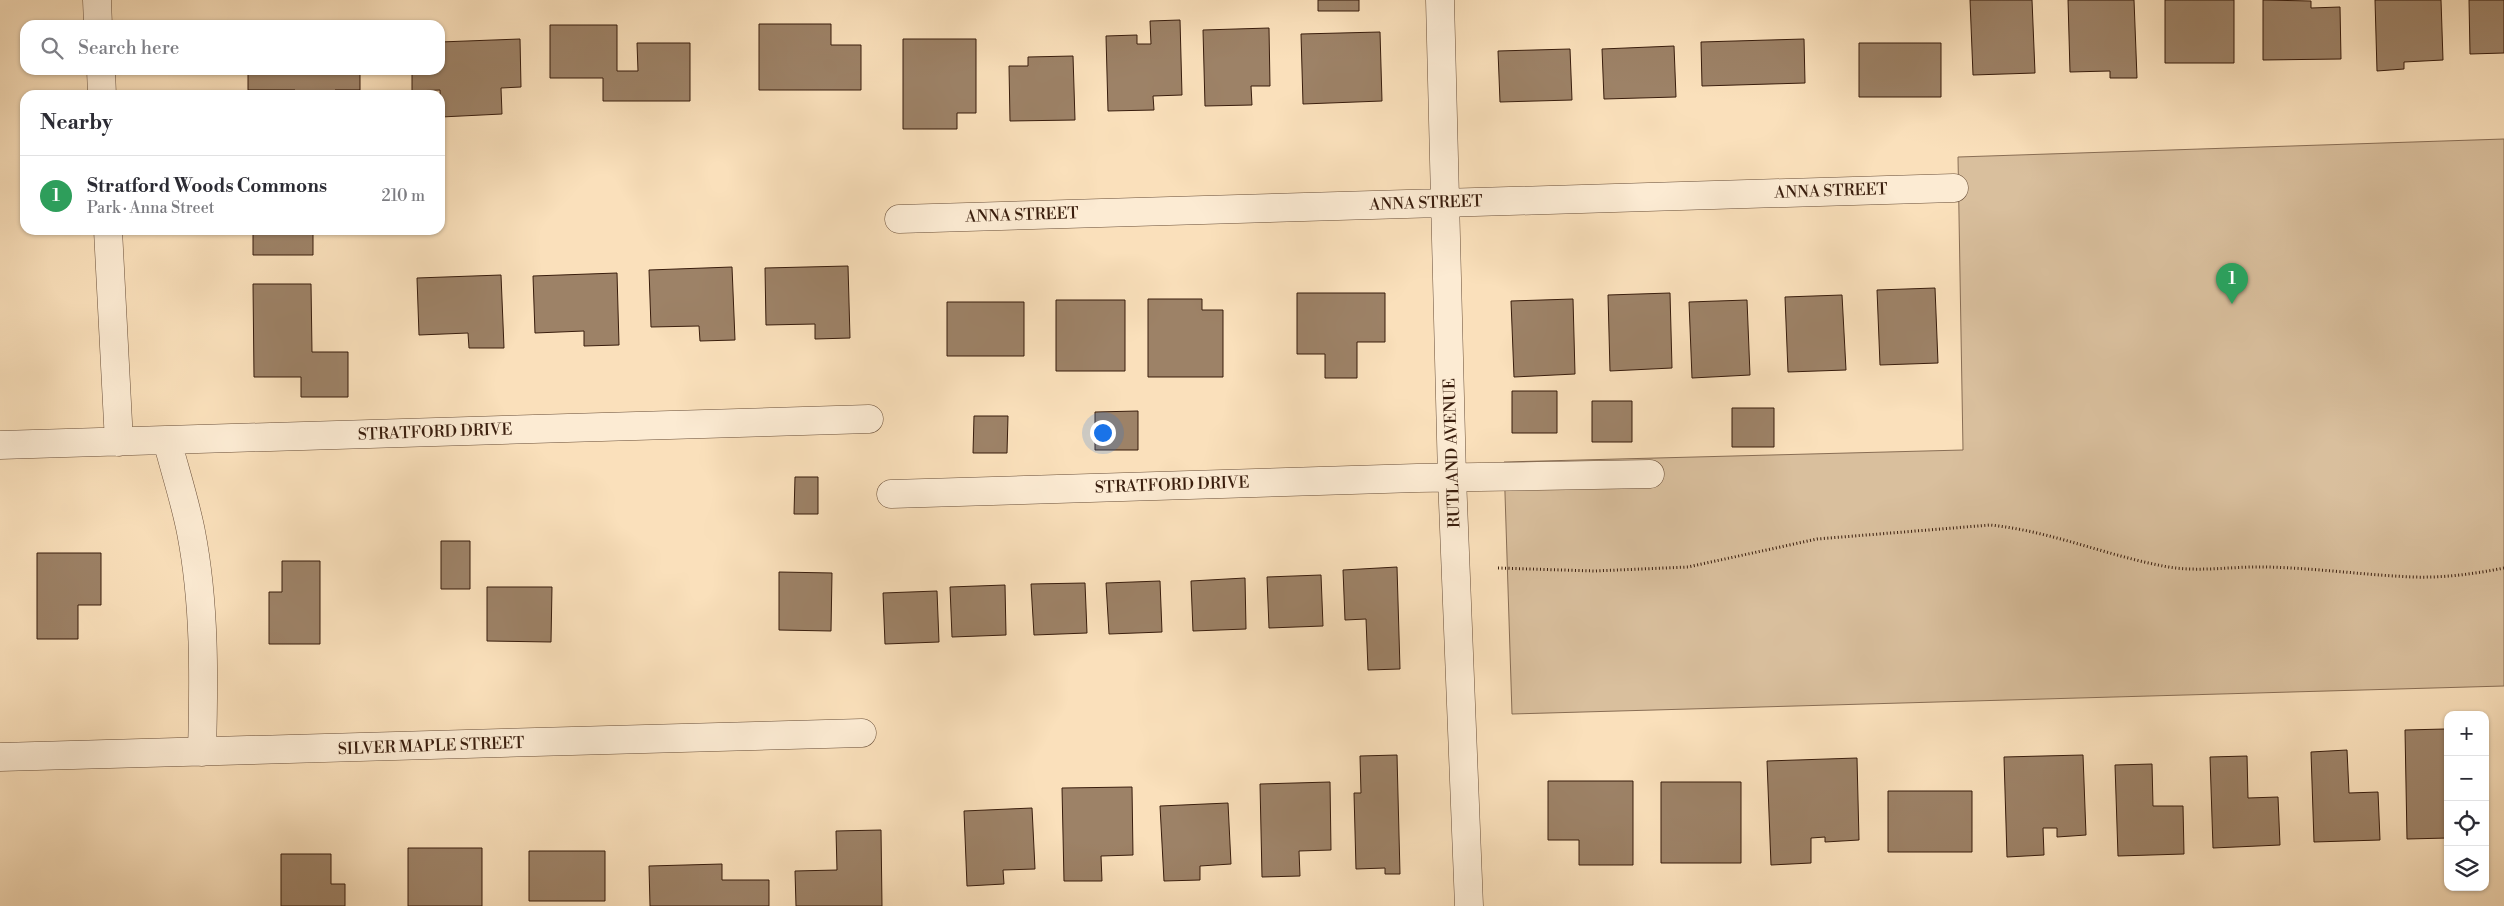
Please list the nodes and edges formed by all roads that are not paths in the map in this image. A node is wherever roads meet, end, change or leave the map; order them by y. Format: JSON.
{"nodes":[{"id":1,"x":97,"y":0,"type":"edge"},
{"id":2,"x":1440,"y":0,"type":"edge"},
{"id":3,"x":98,"y":20,"type":"edge"},
{"id":4,"x":100,"y":75,"type":"edge"},
{"id":5,"x":102,"y":90,"type":"edge"},
{"id":6,"x":1954,"y":188,"type":"dead end"},
{"id":7,"x":1446,"y":202,"type":"junction"},
{"id":8,"x":899,"y":219,"type":"dead end"},
{"id":9,"x":108,"y":235,"type":"edge"},
{"id":10,"x":869,"y":419,"type":"dead end"},
{"id":11,"x":167,"y":440,"type":"junction"},
{"id":12,"x":119,"y":442,"type":"junction"},
{"id":13,"x":0,"y":444,"type":"edge"},
{"id":14,"x":1650,"y":474,"type":"dead end"},
{"id":15,"x":1452,"y":478,"type":"junction"},
{"id":16,"x":892,"y":494,"type":"dead end"},
{"id":17,"x":862,"y":734,"type":"dead end"},
{"id":18,"x":202,"y":752,"type":"junction"},
{"id":19,"x":0,"y":757,"type":"edge"},
{"id":20,"x":1469,"y":906,"type":"edge"}],
"edges":[{"from":1,"to":3,"type":"street"},
{"from":2,"to":7,"type":"street","name":"RUTLAND AVENUE"},
{"from":4,"to":5,"type":"street"},
{"from":6,"to":7,"type":"street","name":"ANNA STREET"},
{"from":7,"to":8,"type":"street","name":"ANNA STREET"},
{"from":7,"to":15,"type":"street","name":"RUTLAND AVENUE"},
{"from":9,"to":12,"type":"street"},
{"from":10,"to":11,"type":"street","name":"STRATFORD DRIVE"},
{"from":11,"to":12,"type":"street","name":"STRATFORD DRIVE"},
{"from":11,"to":18,"type":"street"},
{"from":12,"to":13,"type":"street","name":"STRATFORD DRIVE"},
{"from":14,"to":15,"type":"street","name":"STRATFORD DRIVE"},
{"from":15,"to":16,"type":"street","name":"STRATFORD DRIVE"},
{"from":15,"to":20,"type":"street","name":"RUTLAND AVENUE"},
{"from":17,"to":18,"type":"street","name":"SILVER MAPLE STREET"},
{"from":18,"to":19,"type":"street","name":"SILVER MAPLE STREET"}]}
